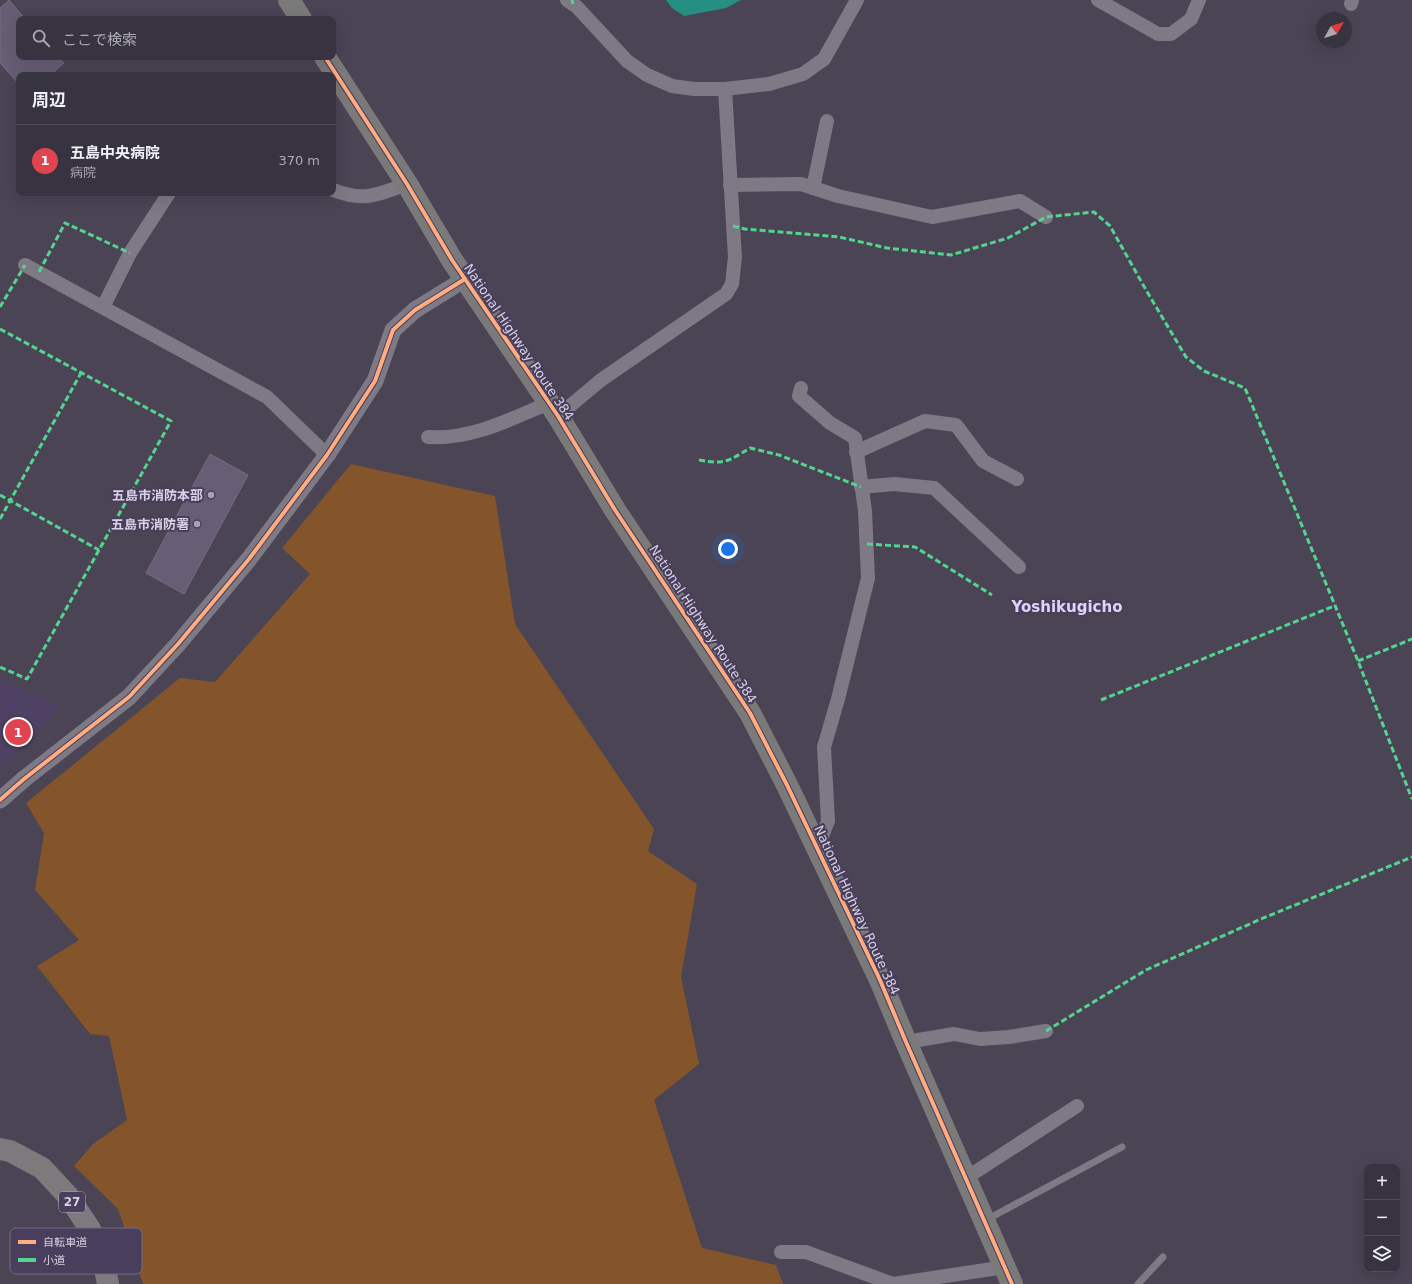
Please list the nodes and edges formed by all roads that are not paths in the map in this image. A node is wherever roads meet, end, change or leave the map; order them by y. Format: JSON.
{"nodes":[{"id":1,"x":289,"y":0,"type":"edge"},
{"id":2,"x":567,"y":0,"type":"edge"},
{"id":3,"x":857,"y":0,"type":"edge"},
{"id":4,"x":1098,"y":0,"type":"edge"},
{"id":5,"x":1199,"y":0,"type":"edge"},
{"id":6,"x":299,"y":16,"type":"edge"},
{"id":7,"x":327,"y":60,"type":"edge"},
{"id":8,"x":335,"y":72,"type":"edge"},
{"id":9,"x":336,"y":74,"type":"edge"},
{"id":10,"x":725,"y":89,"type":"junction"},
{"id":11,"x":827,"y":121,"type":"dead end"},
{"id":12,"x":407,"y":184,"type":"junction"},
{"id":13,"x":730,"y":185,"type":"junction"},
{"id":14,"x":813,"y":188,"type":"junction"},
{"id":15,"x":336,"y":191,"type":"edge"},
{"id":16,"x":166,"y":196,"type":"edge"},
{"id":17,"x":1046,"y":217,"type":"dead end"},
{"id":18,"x":25,"y":265,"type":"dead end"},
{"id":19,"x":465,"y":279,"type":"junction"},
{"id":20,"x":103,"y":307,"type":"junction"},
{"id":21,"x":801,"y":388,"type":"dead end"},
{"id":22,"x":554,"y":409,"type":"junction"},
{"id":23,"x":428,"y":437,"type":"dead end"},
{"id":24,"x":856,"y":452,"type":"junction"},
{"id":25,"x":327,"y":455,"type":"junction"},
{"id":26,"x":1017,"y":479,"type":"dead end"},
{"id":27,"x":861,"y":487,"type":"junction"},
{"id":28,"x":1019,"y":567,"type":"dead end"},
{"id":29,"x":0,"y":800,"type":"edge"},
{"id":30,"x":817,"y":849,"type":"junction"},
{"id":31,"x":1046,"y":1031,"type":"dead end"},
{"id":32,"x":906,"y":1042,"type":"junction"},
{"id":33,"x":1077,"y":1106,"type":"dead end"},
{"id":34,"x":1122,"y":1147,"type":"dead end"},
{"id":35,"x":0,"y":1149,"type":"edge"},
{"id":36,"x":966,"y":1178,"type":"junction"},
{"id":37,"x":985,"y":1221,"type":"junction"},
{"id":38,"x":90,"y":1228,"type":"edge"},
{"id":39,"x":781,"y":1252,"type":"dead end"},
{"id":40,"x":1163,"y":1257,"type":"dead end"},
{"id":41,"x":106,"y":1274,"type":"edge"},
{"id":42,"x":1009,"y":1276,"type":"edge"},
{"id":43,"x":108,"y":1284,"type":"edge"},
{"id":44,"x":1138,"y":1284,"type":"edge"}],
"edges":[{"from":1,"to":6,"type":"highway"},
{"from":2,"to":10,"type":"street"},
{"from":3,"to":10,"type":"street"},
{"from":4,"to":5,"type":"street"},
{"from":7,"to":8,"type":"highway","name":"National Highway Route 384"},
{"from":9,"to":12,"type":"highway","name":"National Highway Route 384"},
{"from":10,"to":13,"type":"street"},
{"from":11,"to":14,"type":"street"},
{"from":12,"to":15,"type":"street"},
{"from":12,"to":19,"type":"highway","name":"National Highway Route 384"},
{"from":13,"to":14,"type":"street"},
{"from":13,"to":22,"type":"street"},
{"from":14,"to":17,"type":"street"},
{"from":16,"to":20,"type":"street"},
{"from":18,"to":20,"type":"street"},
{"from":19,"to":22,"type":"highway","name":"National Highway Route 384"},
{"from":19,"to":25,"type":"street"},
{"from":20,"to":25,"type":"street"},
{"from":21,"to":24,"type":"street"},
{"from":22,"to":23,"type":"street"},
{"from":22,"to":30,"type":"highway","name":"National Highway Route 384"},
{"from":24,"to":26,"type":"street"},
{"from":24,"to":27,"type":"street"},
{"from":25,"to":29,"type":"street"},
{"from":27,"to":28,"type":"street"},
{"from":27,"to":30,"type":"street"},
{"from":30,"to":32,"type":"highway","name":"National Highway Route 384"},
{"from":31,"to":32,"type":"street"},
{"from":32,"to":36,"type":"highway","name":"National Highway Route 384"},
{"from":33,"to":36,"type":"street"},
{"from":34,"to":37,"type":"lane"},
{"from":35,"to":38,"type":"main road","number":"27"},
{"from":36,"to":37,"type":"highway","name":"National Highway Route 384"},
{"from":37,"to":42,"type":"highway","name":"National Highway Route 384"},
{"from":39,"to":42,"type":"street"},
{"from":40,"to":44,"type":"lane"},
{"from":41,"to":43,"type":"main road","number":"27"}]}
